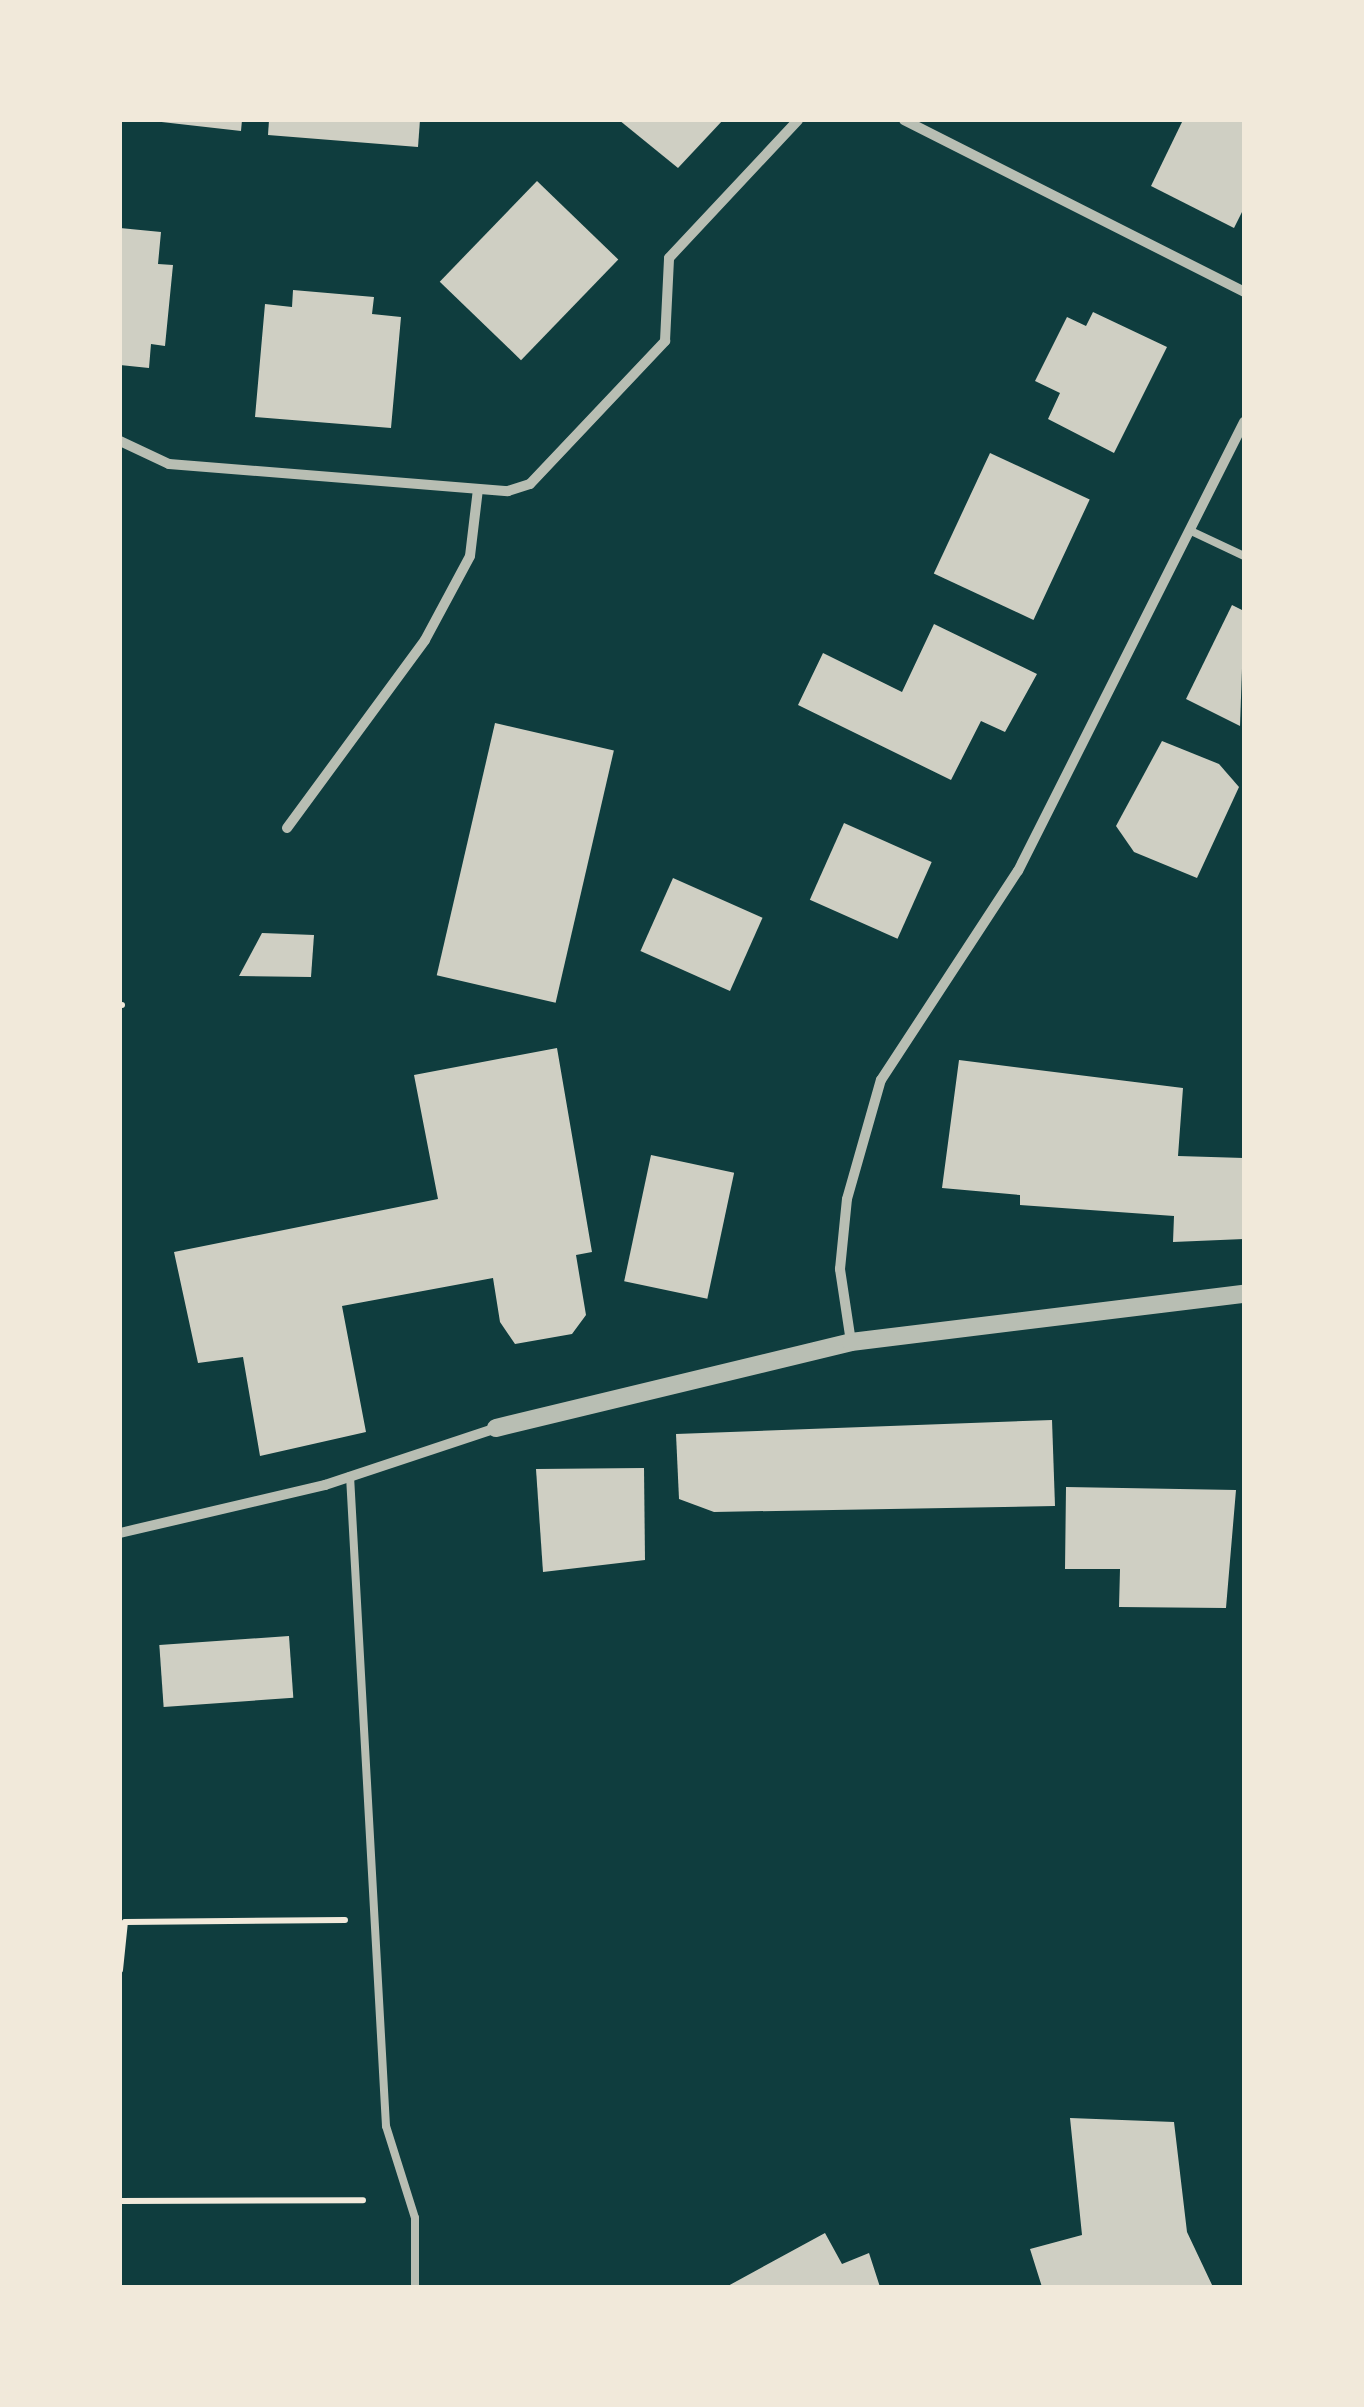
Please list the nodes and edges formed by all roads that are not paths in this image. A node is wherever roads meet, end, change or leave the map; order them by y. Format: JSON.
{"nodes":[{"id":1,"x":798,"y":120,"type":"edge"},
{"id":2,"x":904,"y":120,"type":"edge"},
{"id":3,"x":1244,"y":292,"type":"edge"},
{"id":4,"x":1244,"y":422,"type":"edge"},
{"id":5,"x":120,"y":442,"type":"edge"},
{"id":6,"x":478,"y":490,"type":"junction"},
{"id":7,"x":1191,"y":531,"type":"junction"},
{"id":8,"x":1244,"y":556,"type":"edge"},
{"id":9,"x":287,"y":828,"type":"dead end"},
{"id":10,"x":1244,"y":1294,"type":"edge"},
{"id":11,"x":852,"y":1342,"type":"junction"},
{"id":12,"x":496,"y":1428,"type":"joint"},
{"id":13,"x":350,"y":1476,"type":"junction"},
{"id":14,"x":120,"y":1533,"type":"edge"},
{"id":15,"x":415,"y":2287,"type":"edge"}],
"edges":[{"from":1,"to":6,"type":"street"},
{"from":2,"to":3,"type":"street"},
{"from":4,"to":7,"type":"street"},
{"from":5,"to":6,"type":"street"},
{"from":6,"to":9,"type":"street"},
{"from":7,"to":8,"type":"lane"},
{"from":7,"to":11,"type":"street"},
{"from":10,"to":11,"type":"street"},
{"from":11,"to":12,"type":"street"},
{"from":12,"to":13,"type":"street"},
{"from":13,"to":14,"type":"street"},
{"from":13,"to":15,"type":"lane"}]}
